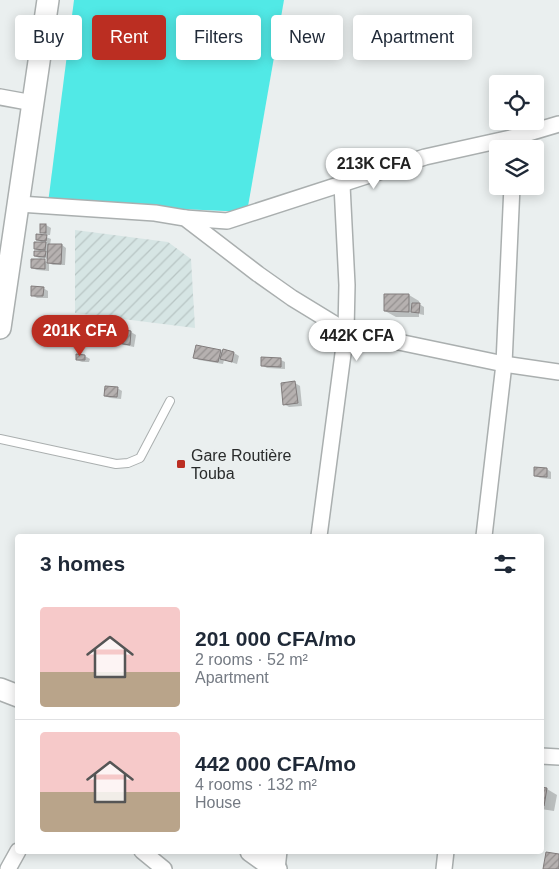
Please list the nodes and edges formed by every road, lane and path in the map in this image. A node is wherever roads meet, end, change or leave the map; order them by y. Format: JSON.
{"nodes":[{"id":1,"x":48,"y":0,"type":"edge"},
{"id":2,"x":0,"y":97,"type":"edge"},
{"id":3,"x":33,"y":103,"type":"junction"},
{"id":4,"x":559,"y":124,"type":"edge"},
{"id":5,"x":521,"y":140,"type":"edge"},
{"id":6,"x":489,"y":147,"type":"edge"},
{"id":7,"x":342,"y":185,"type":"junction"},
{"id":8,"x":512,"y":195,"type":"edge"},
{"id":9,"x":19,"y":204,"type":"junction"},
{"id":10,"x":185,"y":218,"type":"junction"},
{"id":11,"x":3,"y":276,"type":"edge"},
{"id":12,"x":0,"y":328,"type":"edge"},
{"id":13,"x":346,"y":331,"type":"junction"},
{"id":14,"x":504,"y":364,"type":"junction"},
{"id":15,"x":559,"y":372,"type":"edge"},
{"id":16,"x":170,"y":400,"type":"dead end"},
{"id":17,"x":0,"y":439,"type":"edge"},
{"id":18,"x":319,"y":534,"type":"edge"},
{"id":19,"x":484,"y":534,"type":"edge"},
{"id":20,"x":0,"y":689,"type":"edge"},
{"id":21,"x":15,"y":695,"type":"edge"},
{"id":22,"x":544,"y":756,"type":"edge"},
{"id":23,"x":559,"y":757,"type":"edge"},
{"id":24,"x":16,"y":854,"type":"edge"},
{"id":25,"x":146,"y":854,"type":"edge"},
{"id":26,"x":255,"y":854,"type":"edge"},
{"id":27,"x":280,"y":854,"type":"edge"},
{"id":28,"x":446,"y":854,"type":"edge"},
{"id":29,"x":8,"y":869,"type":"edge"},
{"id":30,"x":164,"y":869,"type":"edge"},
{"id":31,"x":277,"y":869,"type":"edge"},
{"id":32,"x":444,"y":869,"type":"edge"}],
"edges":[{"from":1,"to":3,"type":"main road"},
{"from":2,"to":3,"type":"street"},
{"from":3,"to":9,"type":"main road"},
{"from":4,"to":5,"type":"street"},
{"from":6,"to":7,"type":"street"},
{"from":7,"to":10,"type":"street"},
{"from":7,"to":13,"type":"street"},
{"from":8,"to":14,"type":"street"},
{"from":9,"to":10,"type":"street"},
{"from":9,"to":11,"type":"main road"},
{"from":10,"to":13,"type":"street"},
{"from":11,"to":12,"type":"main road"},
{"from":13,"to":14,"type":"street"},
{"from":13,"to":18,"type":"street"},
{"from":14,"to":15,"type":"street"},
{"from":14,"to":19,"type":"street"},
{"from":16,"to":17,"type":"lane"},
{"from":20,"to":21,"type":"main road"},
{"from":22,"to":23,"type":"street"},
{"from":24,"to":29,"type":"street"},
{"from":25,"to":30,"type":"street"},
{"from":26,"to":31,"type":"main road"},
{"from":27,"to":31,"type":"street"},
{"from":28,"to":32,"type":"street"}]}
